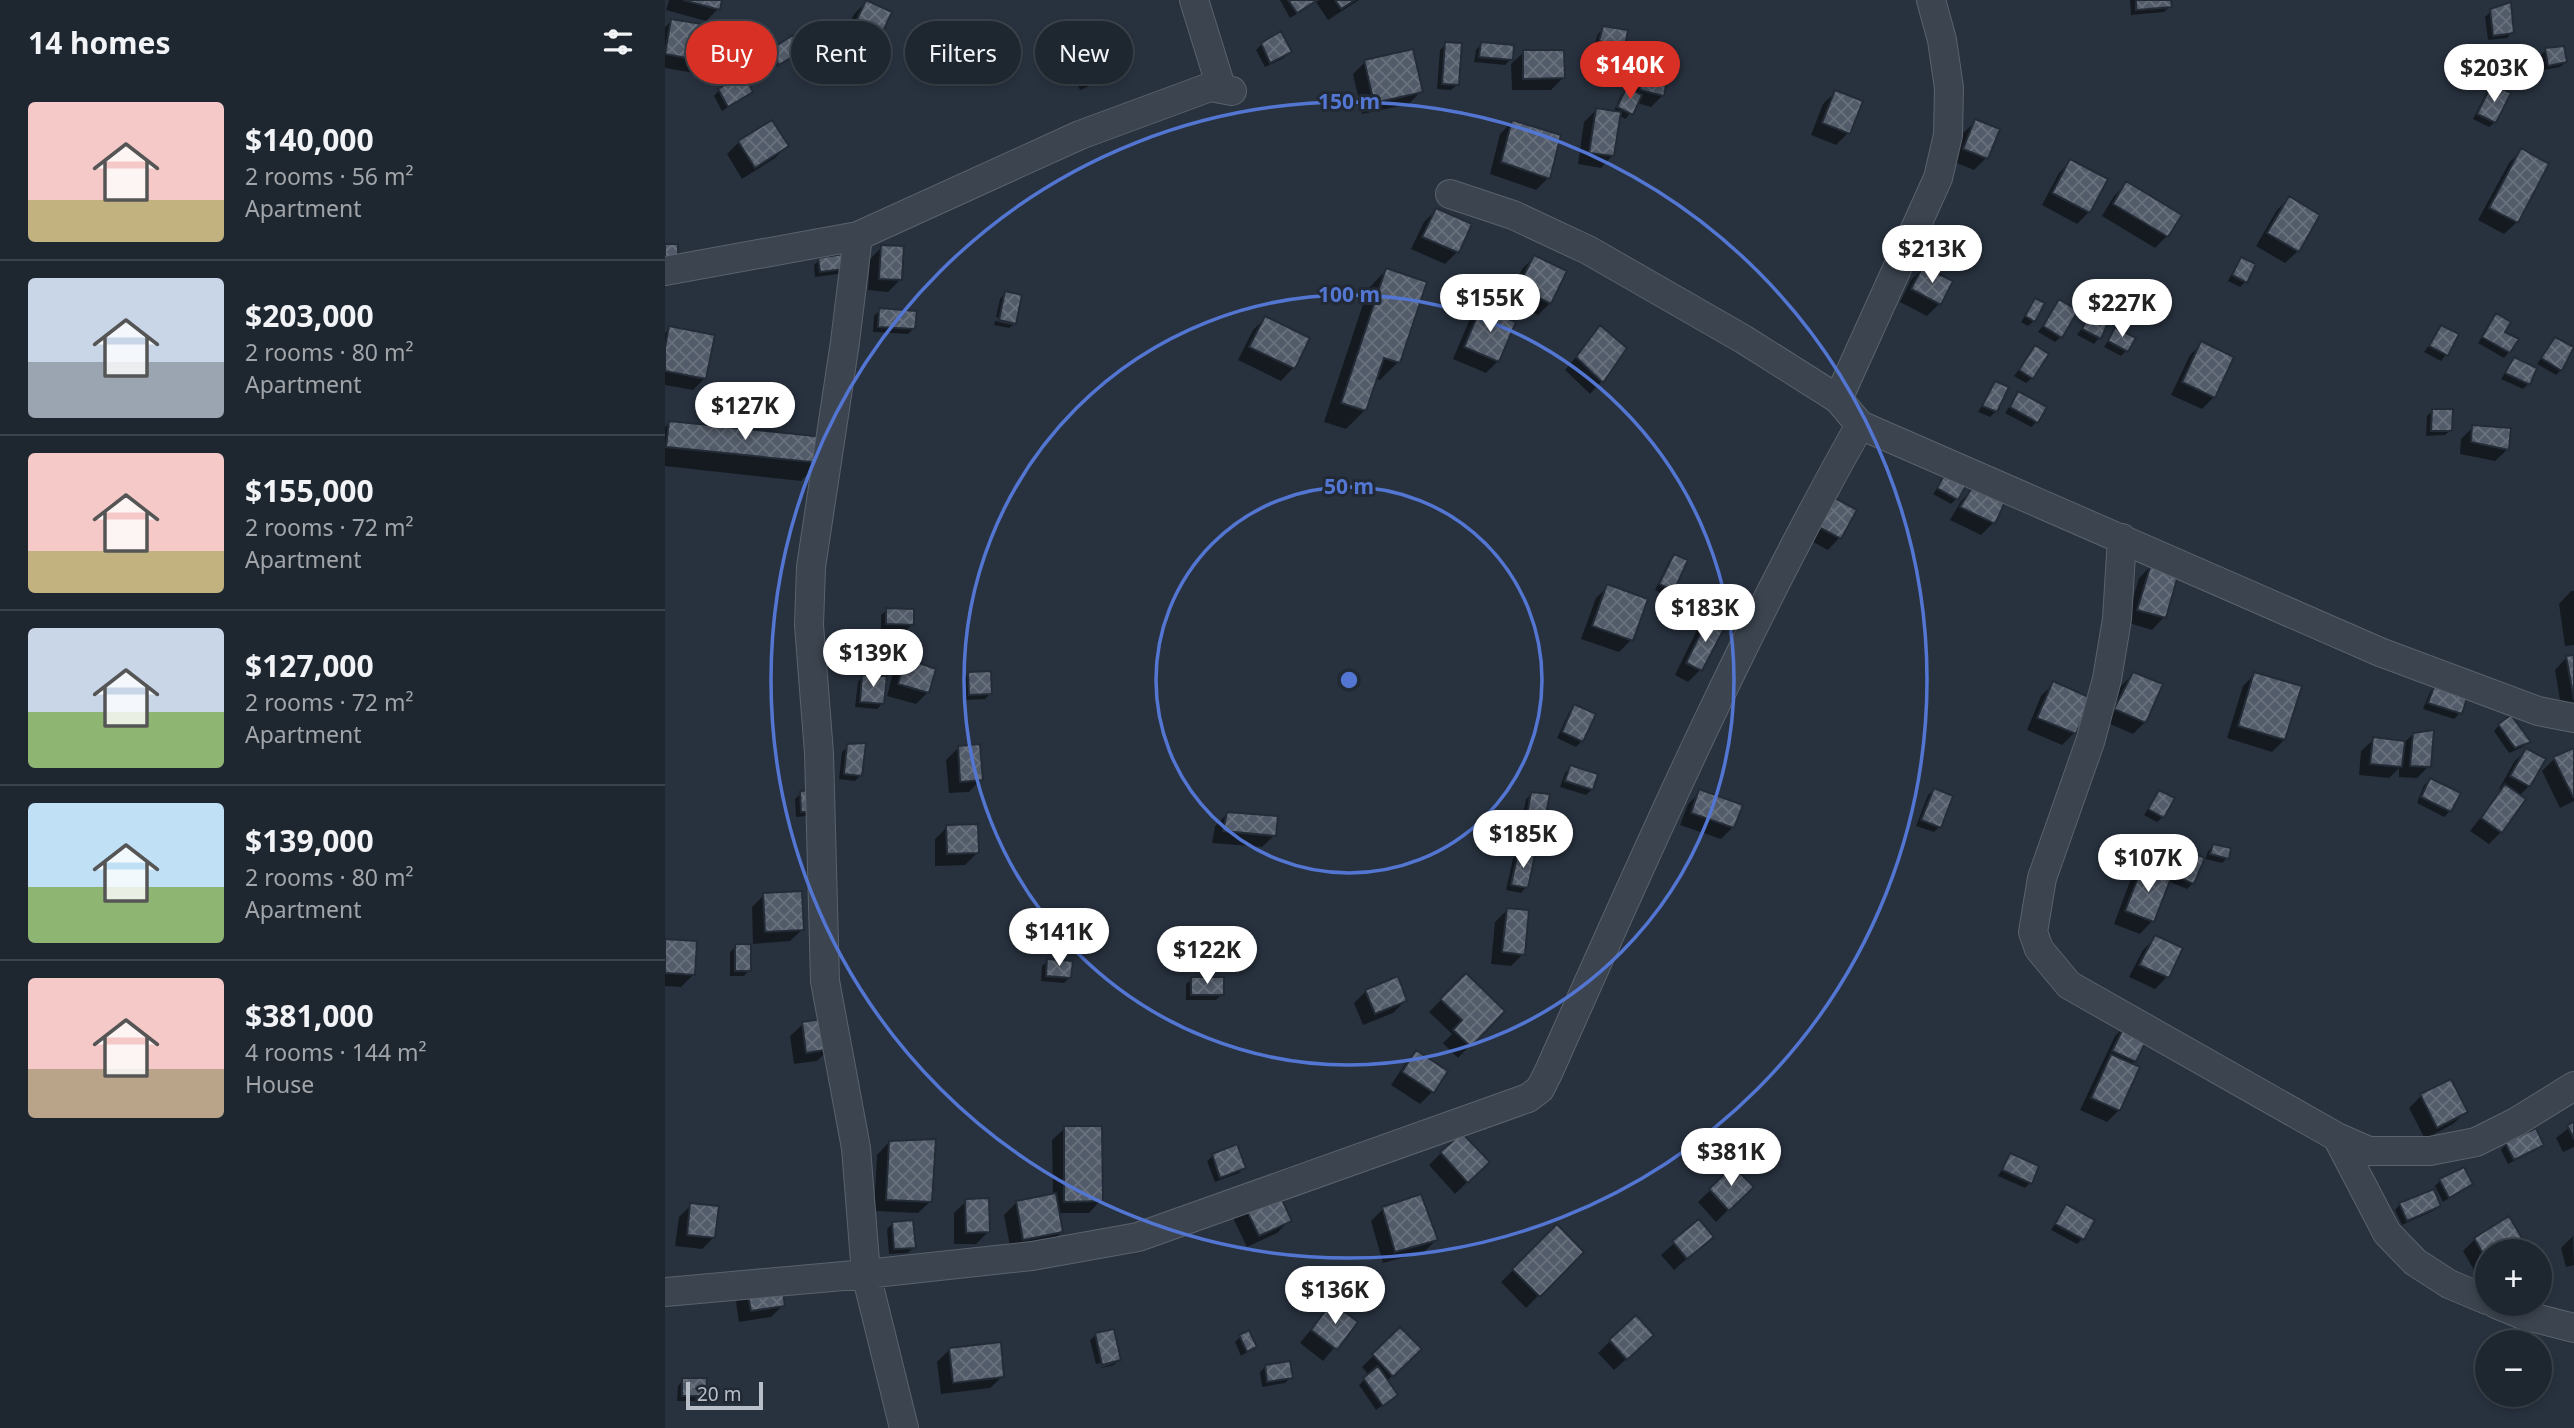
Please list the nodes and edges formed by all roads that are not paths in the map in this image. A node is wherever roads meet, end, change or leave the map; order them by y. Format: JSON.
{"nodes":[{"id":1,"x":1194,"y":0,"type":"edge"},
{"id":2,"x":1931,"y":0,"type":"edge"},
{"id":3,"x":1450,"y":194,"type":"dead end"},
{"id":4,"x":858,"y":236,"type":"junction"},
{"id":5,"x":665,"y":271,"type":"edge"},
{"id":6,"x":1838,"y":399,"type":"junction"},
{"id":7,"x":1860,"y":425,"type":"junction"},
{"id":8,"x":2122,"y":538,"type":"junction"},
{"id":9,"x":2574,"y":718,"type":"edge"},
{"id":10,"x":2574,"y":1086,"type":"edge"},
{"id":11,"x":2336,"y":1137,"type":"junction"},
{"id":12,"x":866,"y":1274,"type":"junction"},
{"id":13,"x":665,"y":1292,"type":"edge"},
{"id":14,"x":2475,"y":1295,"type":"edge"},
{"id":15,"x":2527,"y":1316,"type":"edge"},
{"id":16,"x":2574,"y":1328,"type":"edge"},
{"id":17,"x":904,"y":1428,"type":"edge"}],
"edges":[{"from":1,"to":4,"type":"street"},
{"from":2,"to":6,"type":"street"},
{"from":3,"to":6,"type":"street"},
{"from":4,"to":5,"type":"street"},
{"from":4,"to":12,"type":"street"},
{"from":6,"to":7,"type":"street"},
{"from":7,"to":8,"type":"street"},
{"from":7,"to":12,"type":"street"},
{"from":8,"to":9,"type":"street"},
{"from":8,"to":11,"type":"street"},
{"from":10,"to":11,"type":"street"},
{"from":11,"to":14,"type":"street"},
{"from":12,"to":13,"type":"street"},
{"from":12,"to":17,"type":"street"},
{"from":15,"to":16,"type":"street"}]}
